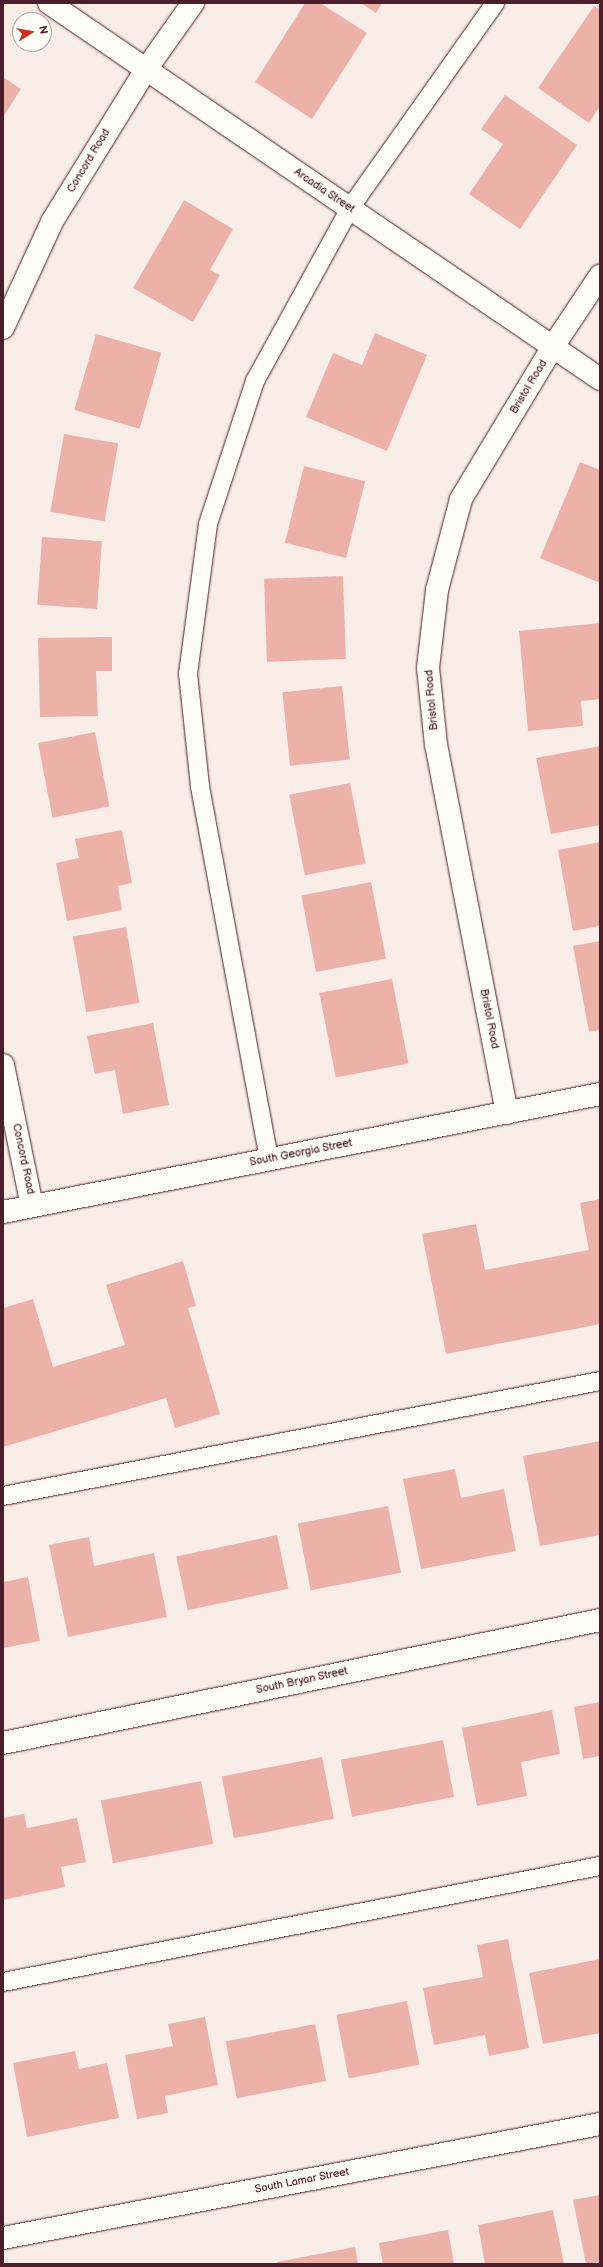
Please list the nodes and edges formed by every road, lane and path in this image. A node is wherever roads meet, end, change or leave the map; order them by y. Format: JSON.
{"nodes":[{"id":1,"x":49,"y":3,"type":"edge"},
{"id":2,"x":193,"y":3,"type":"edge"},
{"id":3,"x":495,"y":3,"type":"edge"},
{"id":4,"x":147,"y":68,"type":"junction"},
{"id":5,"x":350,"y":208,"type":"junction"},
{"id":6,"x":600,"y":276,"type":"edge"},
{"id":7,"x":3,"y":328,"type":"edge"},
{"id":8,"x":552,"y":348,"type":"junction"},
{"id":9,"x":600,"y":378,"type":"edge"},
{"id":10,"x":3,"y":1065,"type":"edge"},
{"id":11,"x":600,"y":1094,"type":"edge"},
{"id":12,"x":507,"y":1113,"type":"junction"},
{"id":13,"x":269,"y":1159,"type":"junction"},
{"id":14,"x":32,"y":1206,"type":"junction"},
{"id":15,"x":3,"y":1212,"type":"edge"},
{"id":16,"x":600,"y":1381,"type":"edge"},
{"id":17,"x":3,"y":1496,"type":"edge"},
{"id":18,"x":600,"y":1620,"type":"edge"},
{"id":19,"x":3,"y":1742,"type":"edge"},
{"id":20,"x":600,"y":1866,"type":"edge"},
{"id":21,"x":3,"y":1982,"type":"edge"},
{"id":22,"x":600,"y":2124,"type":"edge"},
{"id":23,"x":3,"y":2238,"type":"edge"}],
"edges":[{"from":1,"to":4,"type":"street","name":"Arcadia Street"},
{"from":2,"to":4,"type":"street","name":"Concord Road"},
{"from":3,"to":5,"type":"lane"},
{"from":4,"to":5,"type":"street","name":"Arcadia Street"},
{"from":4,"to":7,"type":"street","name":"Concord Road"},
{"from":5,"to":8,"type":"street","name":"Arcadia Street"},
{"from":5,"to":13,"type":"lane"},
{"from":6,"to":8,"type":"street","name":"Bristol Road"},
{"from":8,"to":9,"type":"street","name":"Arcadia Street"},
{"from":8,"to":12,"type":"street","name":"Bristol Road"},
{"from":10,"to":14,"type":"street","name":"Concord Road"},
{"from":11,"to":12,"type":"street","name":"South Georgia Street"},
{"from":12,"to":13,"type":"street","name":"South Georgia Street"},
{"from":13,"to":14,"type":"street","name":"South Georgia Street"},
{"from":14,"to":15,"type":"street","name":"South Georgia Street"},
{"from":16,"to":17,"type":"lane"},
{"from":18,"to":19,"type":"street","name":"South Bryan Street"},
{"from":20,"to":21,"type":"lane"},
{"from":22,"to":23,"type":"street","name":"South Lamar Street"}]}
